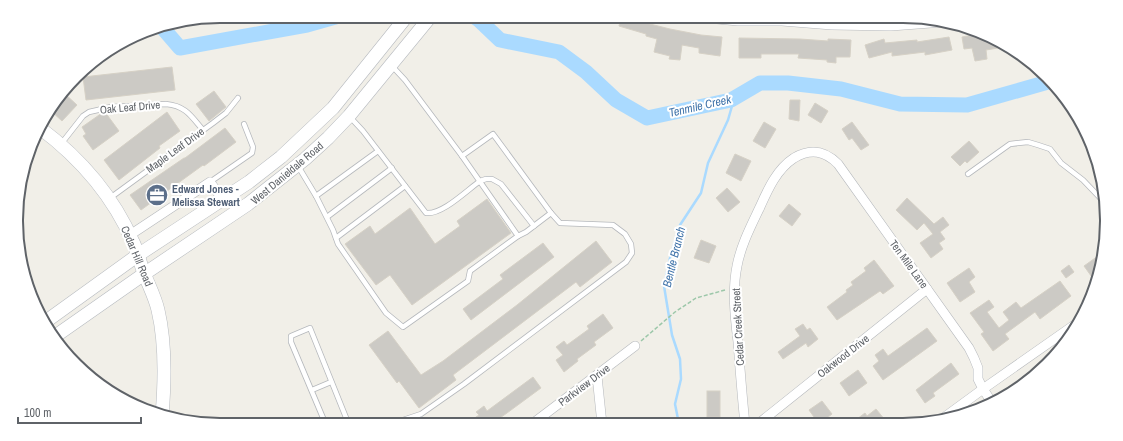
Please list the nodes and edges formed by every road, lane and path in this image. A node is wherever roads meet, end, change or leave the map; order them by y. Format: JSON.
{"nodes":[{"id":1,"x":401,"y":23,"type":"edge"},
{"id":2,"x":426,"y":23,"type":"edge"},
{"id":3,"x":807,"y":23,"type":"edge"},
{"id":4,"x":920,"y":24,"type":"edge"},
{"id":5,"x":391,"y":65,"type":"junction"},
{"id":6,"x":238,"y":98,"type":"dead end"},
{"id":7,"x":349,"y":116,"type":"junction"},
{"id":8,"x":244,"y":124,"type":"dead end"},
{"id":9,"x":203,"y":130,"type":"junction"},
{"id":10,"x":44,"y":131,"type":"edge"},
{"id":11,"x":61,"y":144,"type":"junction"},
{"id":12,"x":378,"y":151,"type":"junction"},
{"id":13,"x":287,"y":152,"type":"junction"},
{"id":14,"x":800,"y":155,"type":"joint"},
{"id":15,"x":462,"y":156,"type":"junction"},
{"id":16,"x":297,"y":165,"type":"junction"},
{"id":17,"x":392,"y":168,"type":"junction"},
{"id":18,"x":968,"y":174,"type":"dead end"},
{"id":19,"x":480,"y":181,"type":"junction"},
{"id":20,"x":210,"y":182,"type":"junction"},
{"id":21,"x":406,"y":186,"type":"junction"},
{"id":22,"x":316,"y":196,"type":"junction"},
{"id":23,"x":1098,"y":196,"type":"edge"},
{"id":24,"x":109,"y":199,"type":"junction"},
{"id":25,"x":223,"y":200,"type":"junction"},
{"id":26,"x":551,"y":213,"type":"junction"},
{"id":27,"x":327,"y":217,"type":"junction"},
{"id":28,"x":534,"y":226,"type":"junction"},
{"id":29,"x":130,"y":235,"type":"junction"},
{"id":30,"x":518,"y":236,"type":"junction"},
{"id":31,"x":336,"y":238,"type":"junction"},
{"id":32,"x":138,"y":256,"type":"junction"},
{"id":33,"x":144,"y":274,"type":"junction"},
{"id":34,"x":735,"y":288,"type":"junction"},
{"id":35,"x":928,"y":289,"type":"junction"},
{"id":36,"x":49,"y":319,"type":"edge"},
{"id":37,"x":1065,"y":333,"type":"edge"},
{"id":38,"x":59,"y":334,"type":"edge"},
{"id":39,"x":635,"y":346,"type":"joint"},
{"id":40,"x":597,"y":376,"type":"junction"},
{"id":41,"x":331,"y":382,"type":"junction"},
{"id":42,"x":983,"y":389,"type":"junction"},
{"id":43,"x":312,"y":390,"type":"junction"},
{"id":44,"x":990,"y":398,"type":"edge"},
{"id":45,"x":162,"y":409,"type":"edge"},
{"id":46,"x":954,"y":411,"type":"edge"},
{"id":47,"x":323,"y":418,"type":"edge"},
{"id":48,"x":346,"y":418,"type":"edge"},
{"id":49,"x":409,"y":418,"type":"edge"},
{"id":50,"x":540,"y":418,"type":"edge"},
{"id":51,"x":601,"y":418,"type":"edge"},
{"id":52,"x":744,"y":418,"type":"edge"},
{"id":53,"x":766,"y":418,"type":"edge"}],
"edges":[{"from":1,"to":13,"type":"main road","name":"West Danieldale Road"},
{"from":2,"to":5,"type":"main road","name":"West Danieldale Road"},
{"from":3,"to":4,"type":"street"},
{"from":5,"to":7,"type":"main road","name":"West Danieldale Road"},
{"from":5,"to":15,"type":"lane"},
{"from":6,"to":9,"type":"lane","name":"Maple Leaf Drive"},
{"from":7,"to":12,"type":"lane"},
{"from":7,"to":16,"type":"main road","name":"West Danieldale Road"},
{"from":8,"to":20,"type":"lane"},
{"from":9,"to":11,"type":"lane","name":"Oak Leaf Drive"},
{"from":9,"to":24,"type":"lane","name":"Maple Leaf Drive"},
{"from":10,"to":11,"type":"main road","name":"Cedar Hill Road"},
{"from":11,"to":24,"type":"main road","name":"Cedar Hill Road"},
{"from":12,"to":17,"type":"lane"},
{"from":12,"to":22,"type":"lane"},
{"from":13,"to":16,"type":"main road"},
{"from":13,"to":25,"type":"main road","name":"West Danieldale Road"},
{"from":14,"to":34,"type":"street","name":"Cedar Creek Street"},
{"from":14,"to":35,"type":"street","name":"Ten Mile Lane"},
{"from":15,"to":19,"type":"lane"},
{"from":15,"to":26,"type":"lane"},
{"from":16,"to":22,"type":"lane"},
{"from":16,"to":33,"type":"main road","name":"West Danieldale Road"},
{"from":17,"to":21,"type":"lane"},
{"from":17,"to":27,"type":"lane"},
{"from":18,"to":23,"type":"lane"},
{"from":19,"to":21,"type":"lane"},
{"from":19,"to":28,"type":"lane"},
{"from":19,"to":30,"type":"lane"},
{"from":20,"to":25,"type":"street"},
{"from":20,"to":29,"type":"street"},
{"from":21,"to":31,"type":"lane"},
{"from":22,"to":27,"type":"lane"},
{"from":24,"to":29,"type":"main road","name":"Cedar Hill Road"},
{"from":25,"to":32,"type":"main road","name":"West Danieldale Road"},
{"from":26,"to":28,"type":"lane"},
{"from":26,"to":49,"type":"lane"},
{"from":27,"to":31,"type":"lane"},
{"from":28,"to":30,"type":"lane"},
{"from":29,"to":32,"type":"main road","name":"Cedar Hill Road"},
{"from":30,"to":31,"type":"lane"},
{"from":32,"to":33,"type":"main road","name":"Cedar Hill Road"},
{"from":32,"to":36,"type":"main road","name":"West Danieldale Road"},
{"from":33,"to":38,"type":"main road","name":"West Danieldale Road"},
{"from":33,"to":45,"type":"main road","name":"Cedar Hill Road"},
{"from":34,"to":39,"type":"path"},
{"from":34,"to":52,"type":"street","name":"Cedar Creek Street"},
{"from":35,"to":42,"type":"street","name":"Ten Mile Lane"},
{"from":35,"to":53,"type":"street","name":"Oakwood Drive"},
{"from":37,"to":42,"type":"street"},
{"from":39,"to":40,"type":"street","name":"Parkview Drive"},
{"from":40,"to":50,"type":"street","name":"Parkview Drive"},
{"from":40,"to":51,"type":"street"},
{"from":41,"to":43,"type":"lane"},
{"from":41,"to":43,"type":"lane"},
{"from":41,"to":48,"type":"lane"},
{"from":42,"to":44,"type":"street","name":"Ten Mile Lane"},
{"from":42,"to":46,"type":"street"},
{"from":43,"to":47,"type":"lane"}]}
